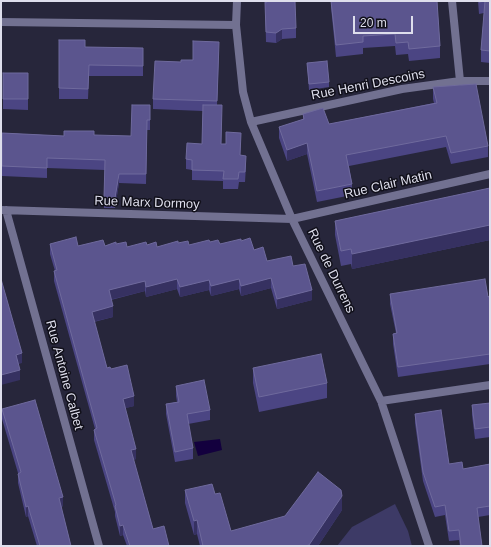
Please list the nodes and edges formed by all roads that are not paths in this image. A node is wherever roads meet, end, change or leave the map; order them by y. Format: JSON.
{"nodes":[{"id":1,"x":237,"y":1,"type":"edge"},
{"id":2,"x":452,"y":1,"type":"edge"},
{"id":3,"x":1,"y":22,"type":"edge"},
{"id":4,"x":236,"y":25,"type":"junction"},
{"id":5,"x":460,"y":81,"type":"junction"},
{"id":6,"x":490,"y":81,"type":"edge"},
{"id":7,"x":251,"y":122,"type":"junction"},
{"id":8,"x":490,"y":174,"type":"edge"},
{"id":9,"x":4,"y":210,"type":"edge"},
{"id":10,"x":292,"y":219,"type":"junction"},
{"id":11,"x":490,"y":385,"type":"edge"},
{"id":12,"x":381,"y":401,"type":"junction"},
{"id":13,"x":99,"y":546,"type":"edge"},
{"id":14,"x":429,"y":546,"type":"edge"}],
"edges":[{"from":1,"to":4,"type":"street","name":"Rue de Durrens"},
{"from":2,"to":5,"type":"street"},
{"from":3,"to":4,"type":"street"},
{"from":4,"to":7,"type":"street","name":"Rue de Durrens"},
{"from":5,"to":6,"type":"street","name":"Rue Henri Descoins"},
{"from":5,"to":7,"type":"street","name":"Rue Henri Descoins"},
{"from":7,"to":10,"type":"street","name":"Rue de Durrens"},
{"from":8,"to":10,"type":"street","name":"Rue Clair Matin"},
{"from":9,"to":10,"type":"street","name":"Rue Marx Dormoy"},
{"from":9,"to":13,"type":"street","name":"Rue Antoine Calbet"},
{"from":10,"to":12,"type":"street","name":"Rue de Durrens"},
{"from":11,"to":12,"type":"street"},
{"from":12,"to":14,"type":"street","name":"Rue de Durrens"}]}
